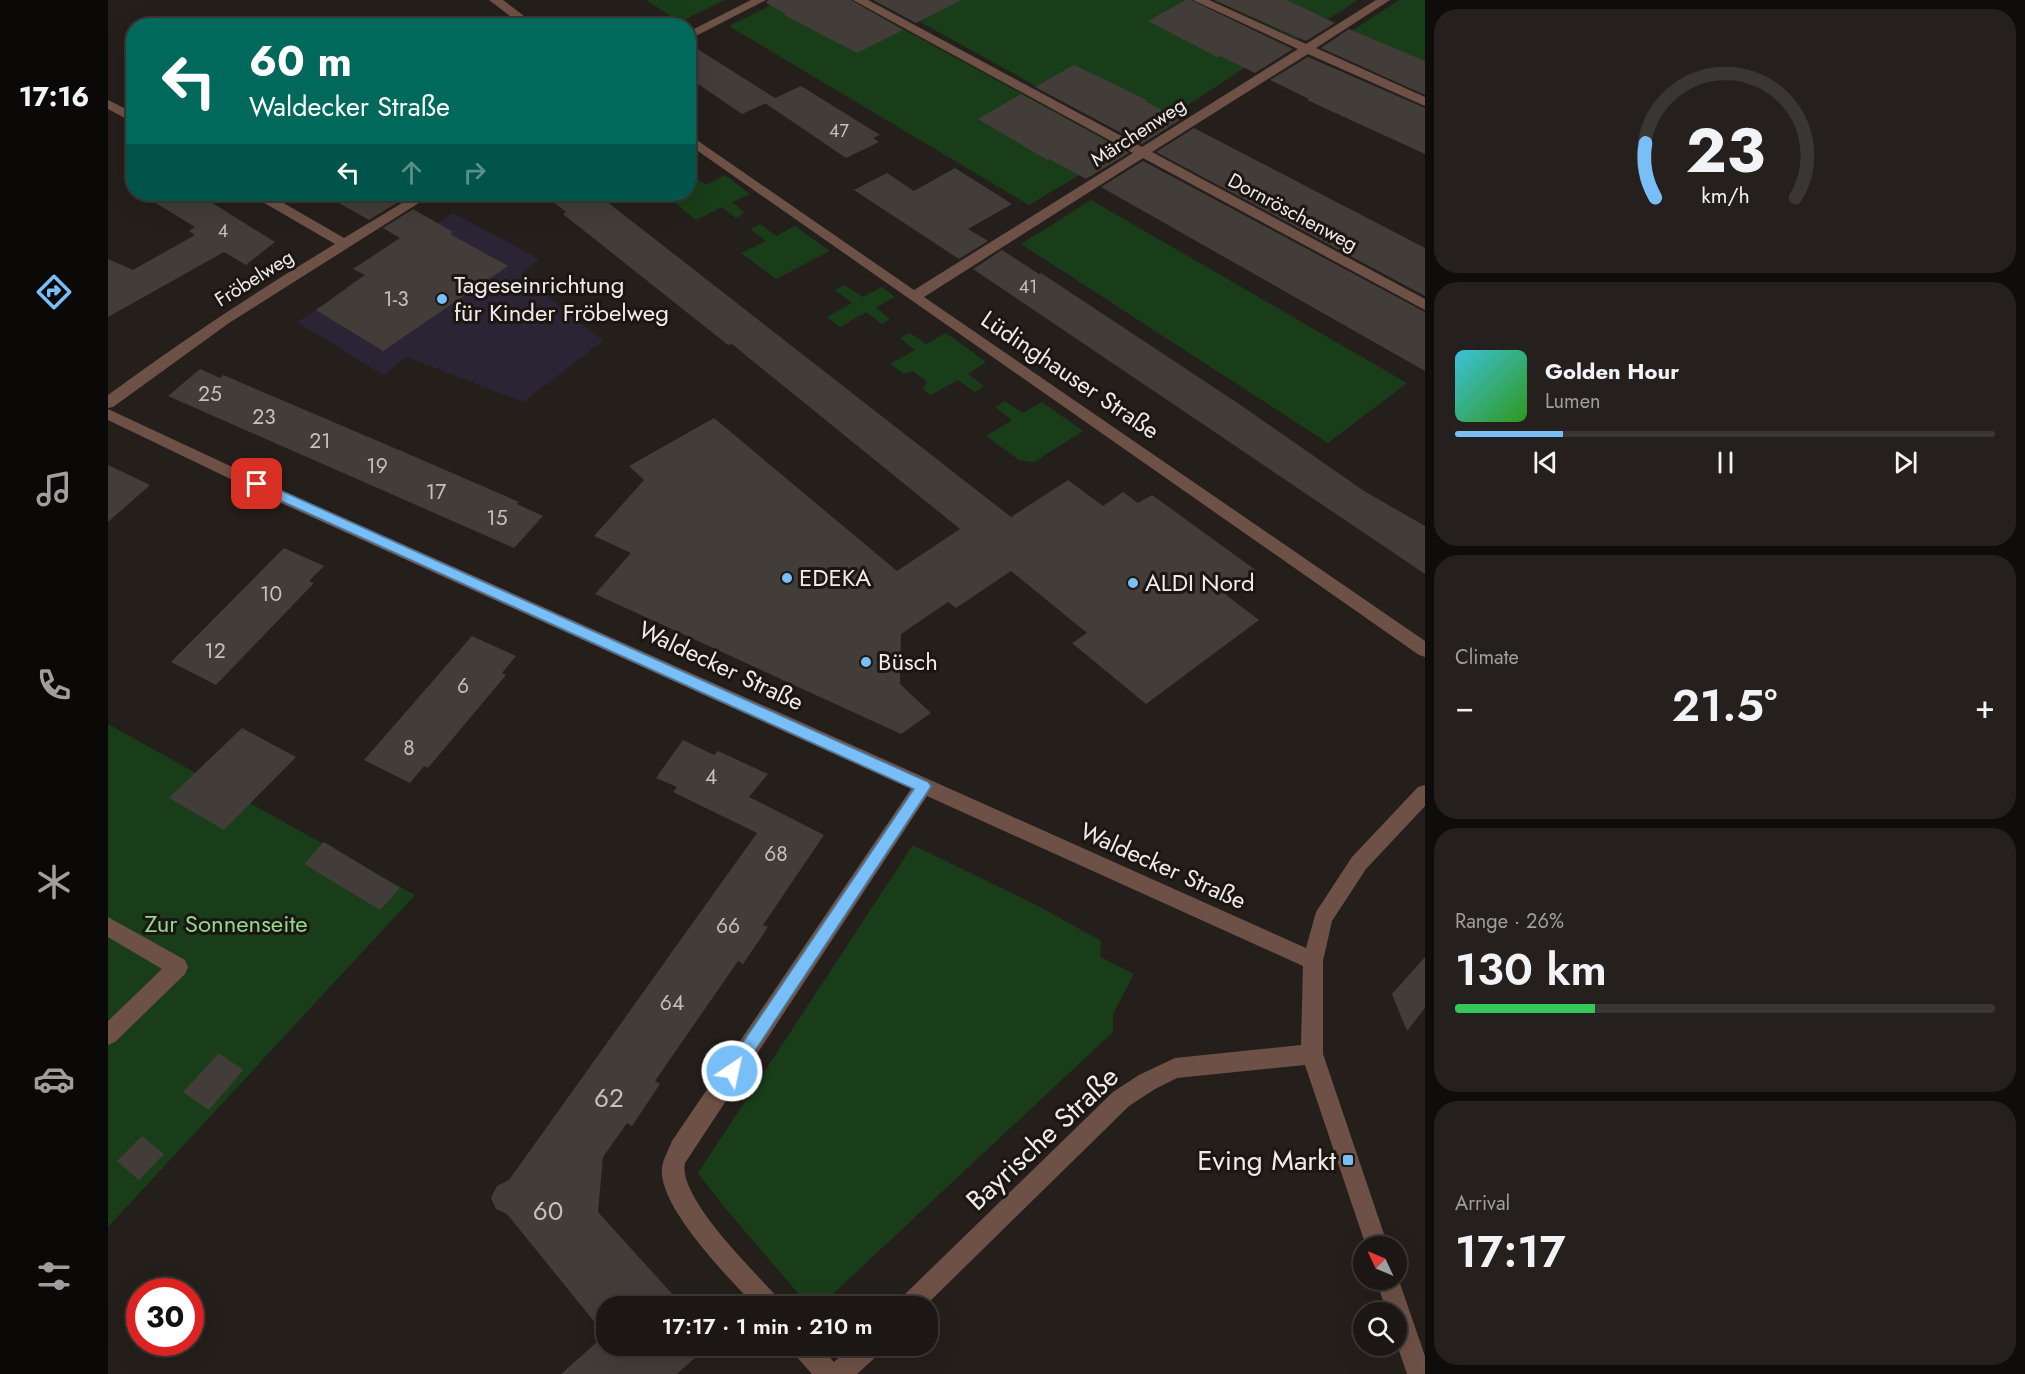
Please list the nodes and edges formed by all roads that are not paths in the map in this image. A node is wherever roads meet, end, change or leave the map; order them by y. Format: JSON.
{"nodes":[{"id":1,"x":495,"y":0,"type":"edge"},
{"id":2,"x":760,"y":0,"type":"edge"},
{"id":3,"x":859,"y":0,"type":"edge"},
{"id":4,"x":1199,"y":0,"type":"edge"},
{"id":5,"x":1384,"y":0,"type":"edge"},
{"id":6,"x":520,"y":18,"type":"edge"},
{"id":7,"x":696,"y":33,"type":"edge"},
{"id":8,"x":1304,"y":49,"type":"junction"},
{"id":9,"x":1425,"y":102,"type":"edge"},
{"id":10,"x":108,"y":104,"type":"edge"},
{"id":11,"x":126,"y":114,"type":"edge"},
{"id":12,"x":696,"y":144,"type":"edge"},
{"id":13,"x":1143,"y":152,"type":"junction"},
{"id":14,"x":271,"y":201,"type":"edge"},
{"id":15,"x":415,"y":201,"type":"edge"},
{"id":16,"x":345,"y":244,"type":"junction"},
{"id":17,"x":914,"y":297,"type":"junction"},
{"id":18,"x":1425,"y":306,"type":"edge"},
{"id":19,"x":108,"y":403,"type":"edge"},
{"id":20,"x":108,"y":414,"type":"edge"},
{"id":21,"x":1425,"y":650,"type":"edge"},
{"id":22,"x":923,"y":786,"type":"junction"},
{"id":23,"x":1425,"y":793,"type":"edge"},
{"id":24,"x":108,"y":926,"type":"edge"},
{"id":25,"x":1313,"y":961,"type":"junction"},
{"id":26,"x":108,"y":1035,"type":"edge"},
{"id":27,"x":1312,"y":1054,"type":"junction"},
{"id":28,"x":1374,"y":1236,"type":"edge"},
{"id":29,"x":1391,"y":1290,"type":"edge"},
{"id":30,"x":761,"y":1296,"type":"edge"},
{"id":31,"x":919,"y":1296,"type":"edge"},
{"id":32,"x":813,"y":1356,"type":"edge"},
{"id":33,"x":858,"y":1356,"type":"edge"},
{"id":34,"x":828,"y":1374,"type":"edge"},
{"id":35,"x":839,"y":1374,"type":"edge"},
{"id":36,"x":1419,"y":1374,"type":"edge"}],
"edges":[{"from":1,"to":6,"type":"street"},
{"from":2,"to":7,"type":"street"},
{"from":3,"to":13,"type":"street","name":"Dornröschenweg"},
{"from":4,"to":8,"type":"street"},
{"from":5,"to":8,"type":"street","name":"Märchenweg"},
{"from":8,"to":9,"type":"street"},
{"from":8,"to":13,"type":"street","name":"Märchenweg"},
{"from":10,"to":11,"type":"street"},
{"from":12,"to":17,"type":"street","name":"Lüdinghauser Straße"},
{"from":13,"to":17,"type":"street","name":"Märchenweg"},
{"from":13,"to":18,"type":"street","name":"Dornröschenweg"},
{"from":14,"to":16,"type":"street"},
{"from":15,"to":16,"type":"street","name":"Fröbelweg"},
{"from":16,"to":19,"type":"street","name":"Fröbelweg"},
{"from":17,"to":21,"type":"street","name":"Lüdinghauser Straße"},
{"from":20,"to":22,"type":"street","name":"Waldecker Straße"},
{"from":22,"to":25,"type":"street","name":"Waldecker Straße"},
{"from":22,"to":30,"type":"street"},
{"from":23,"to":25,"type":"street"},
{"from":24,"to":26,"type":"street"},
{"from":25,"to":27,"type":"street"},
{"from":27,"to":28,"type":"street"},
{"from":27,"to":31,"type":"street","name":"Bayrische Straße"},
{"from":29,"to":36,"type":"street"},
{"from":32,"to":34,"type":"street"},
{"from":33,"to":35,"type":"street"}]}
